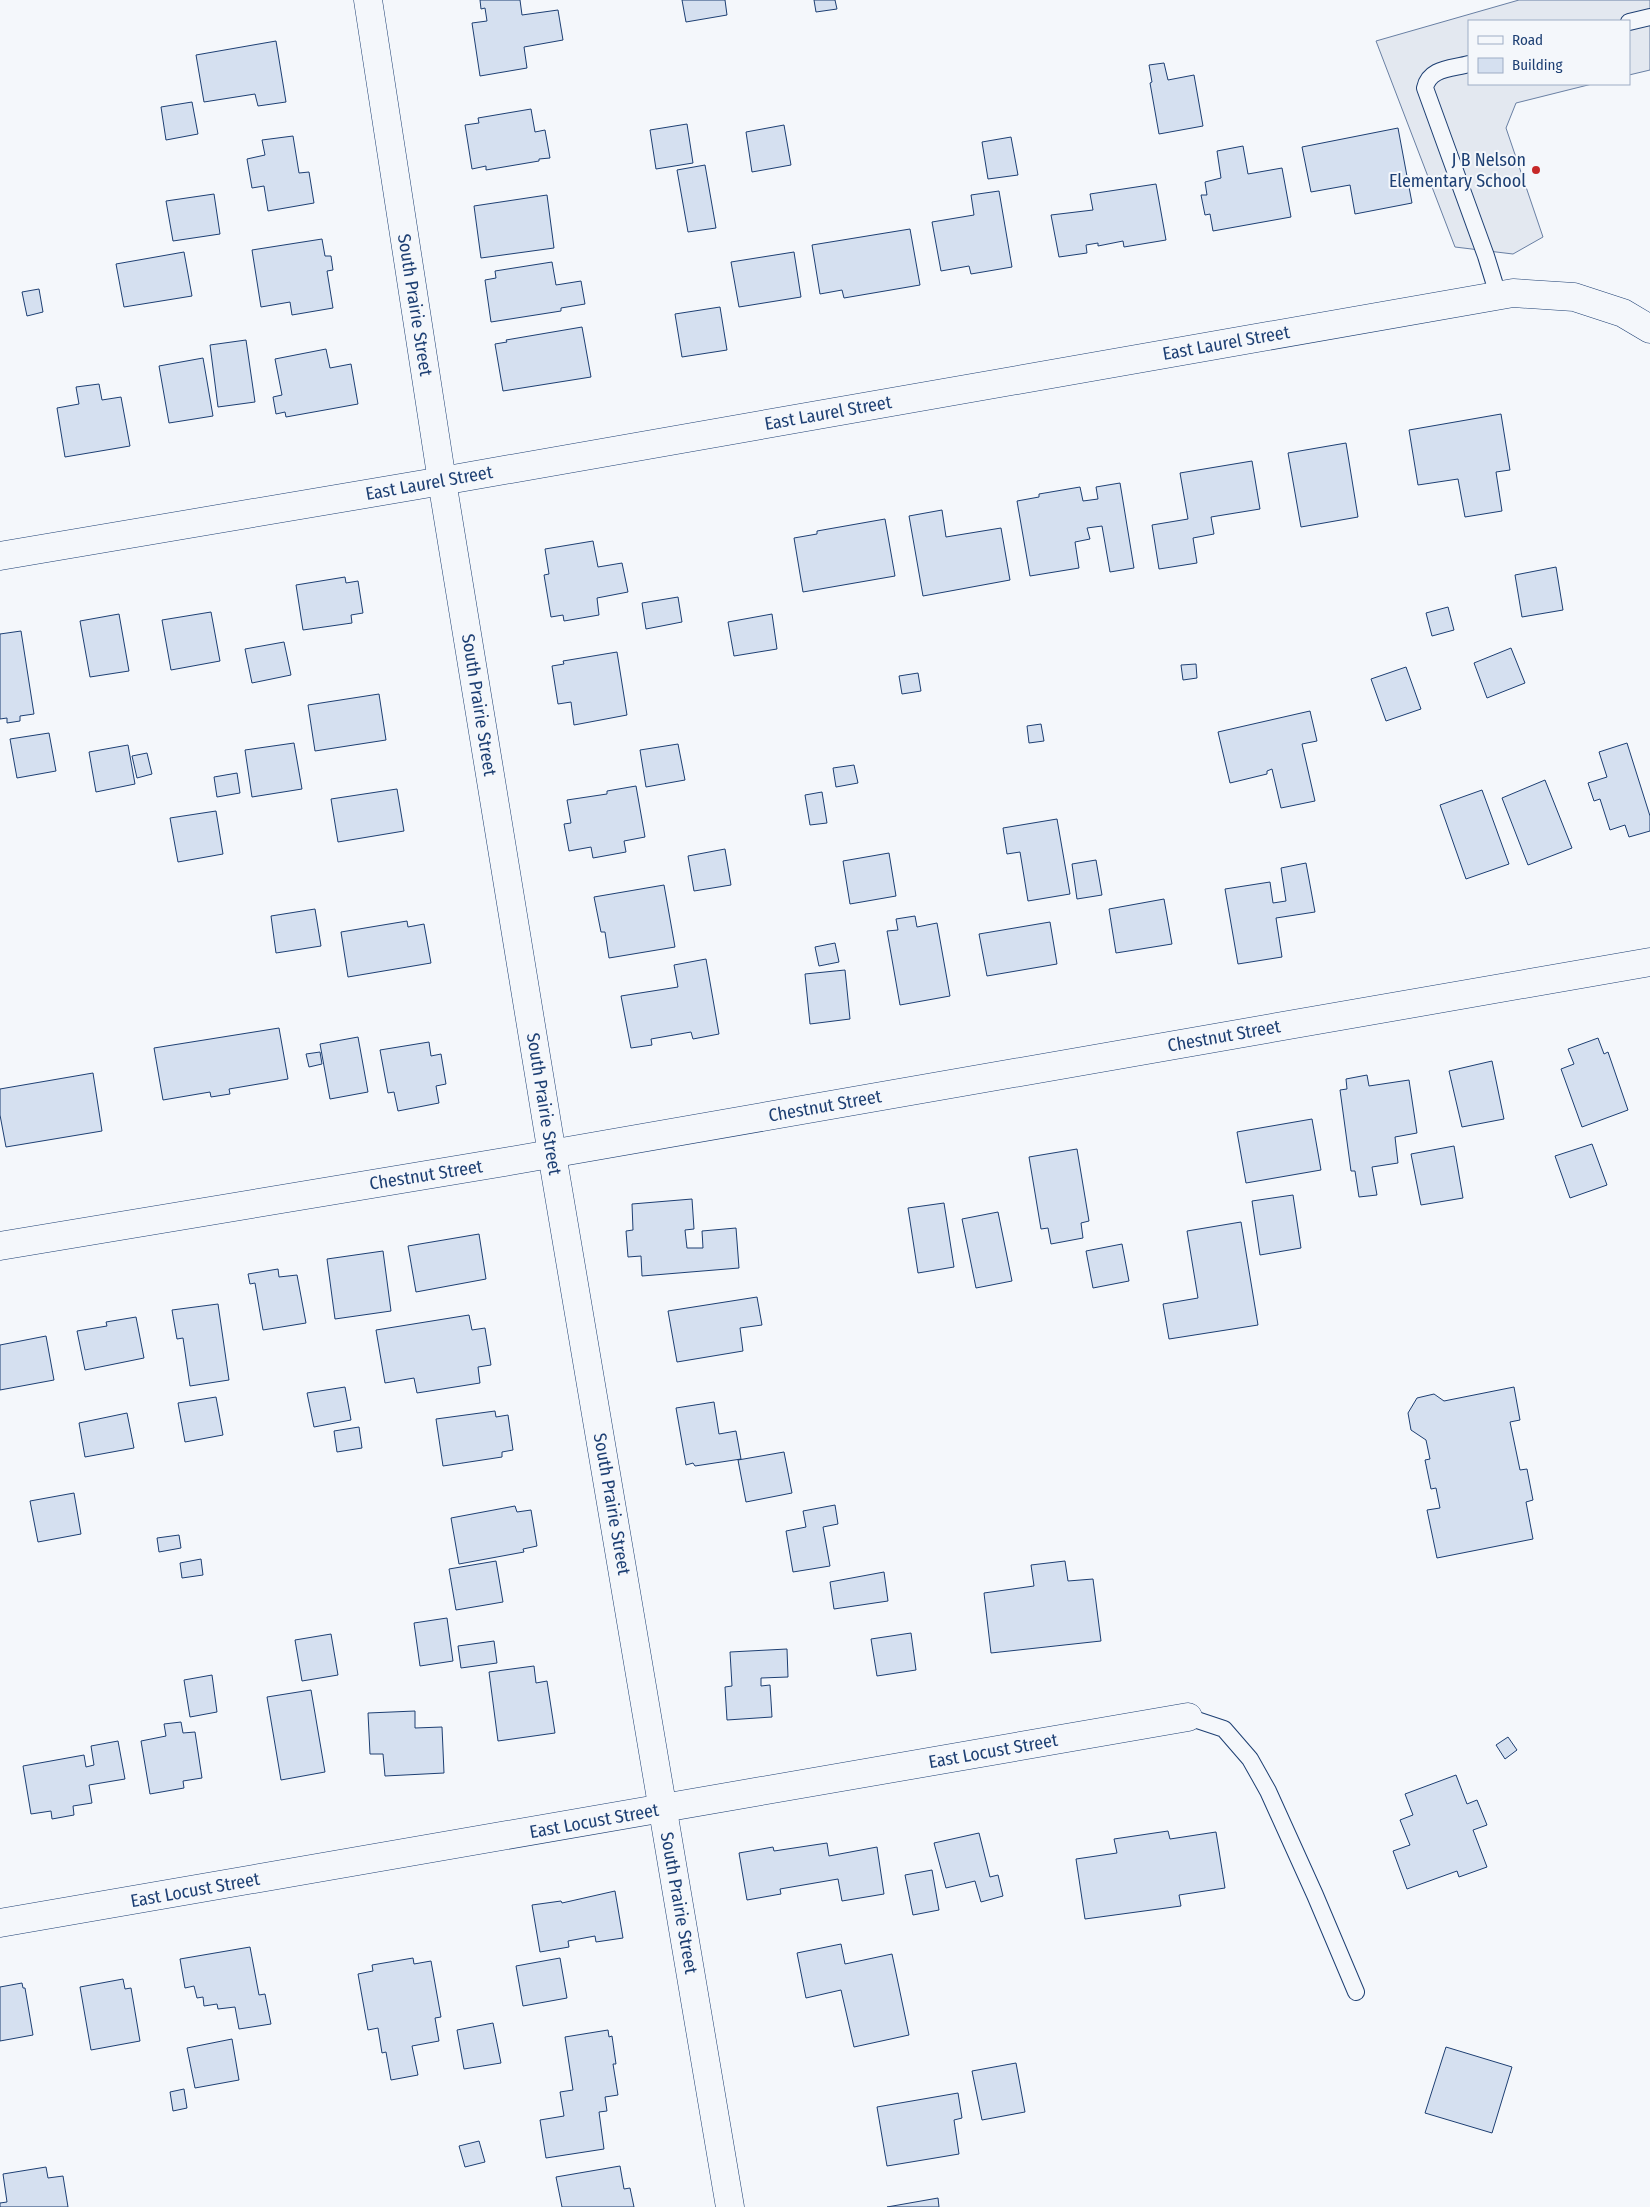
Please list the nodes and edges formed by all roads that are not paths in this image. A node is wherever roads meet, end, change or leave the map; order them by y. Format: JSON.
{"nodes":[{"id":1,"x":368,"y":0,"type":"edge"},
{"id":2,"x":1650,"y":16,"type":"edge"},
{"id":3,"x":1630,"y":22,"type":"edge"},
{"id":4,"x":1468,"y":64,"type":"edge"},
{"id":5,"x":1498,"y":295,"type":"junction"},
{"id":6,"x":1650,"y":329,"type":"edge"},
{"id":7,"x":442,"y":481,"type":"junction"},
{"id":8,"x":0,"y":556,"type":"edge"},
{"id":9,"x":1650,"y":962,"type":"edge"},
{"id":10,"x":552,"y":1154,"type":"junction"},
{"id":11,"x":0,"y":1246,"type":"edge"},
{"id":12,"x":1188,"y":1717,"type":"joint"},
{"id":13,"x":663,"y":1809,"type":"junction"},
{"id":14,"x":0,"y":1923,"type":"edge"},
{"id":15,"x":1356,"y":1992,"type":"dead end"},
{"id":16,"x":730,"y":2207,"type":"edge"}],
"edges":[{"from":1,"to":7,"type":"street","name":"South Prairie Street"},
{"from":2,"to":3,"type":"lane"},
{"from":4,"to":5,"type":"lane"},
{"from":5,"to":6,"type":"street","name":"East Laurel Street"},
{"from":5,"to":7,"type":"street","name":"East Laurel Street"},
{"from":7,"to":8,"type":"street","name":"East Laurel Street"},
{"from":7,"to":10,"type":"street","name":"South Prairie Street"},
{"from":9,"to":10,"type":"street","name":"Chestnut Street"},
{"from":10,"to":11,"type":"street","name":"Chestnut Street"},
{"from":10,"to":13,"type":"street","name":"South Prairie Street"},
{"from":12,"to":13,"type":"street","name":"East Locust Street"},
{"from":12,"to":15,"type":"lane"},
{"from":13,"to":14,"type":"street","name":"East Locust Street"},
{"from":13,"to":16,"type":"street","name":"South Prairie Street"}]}
